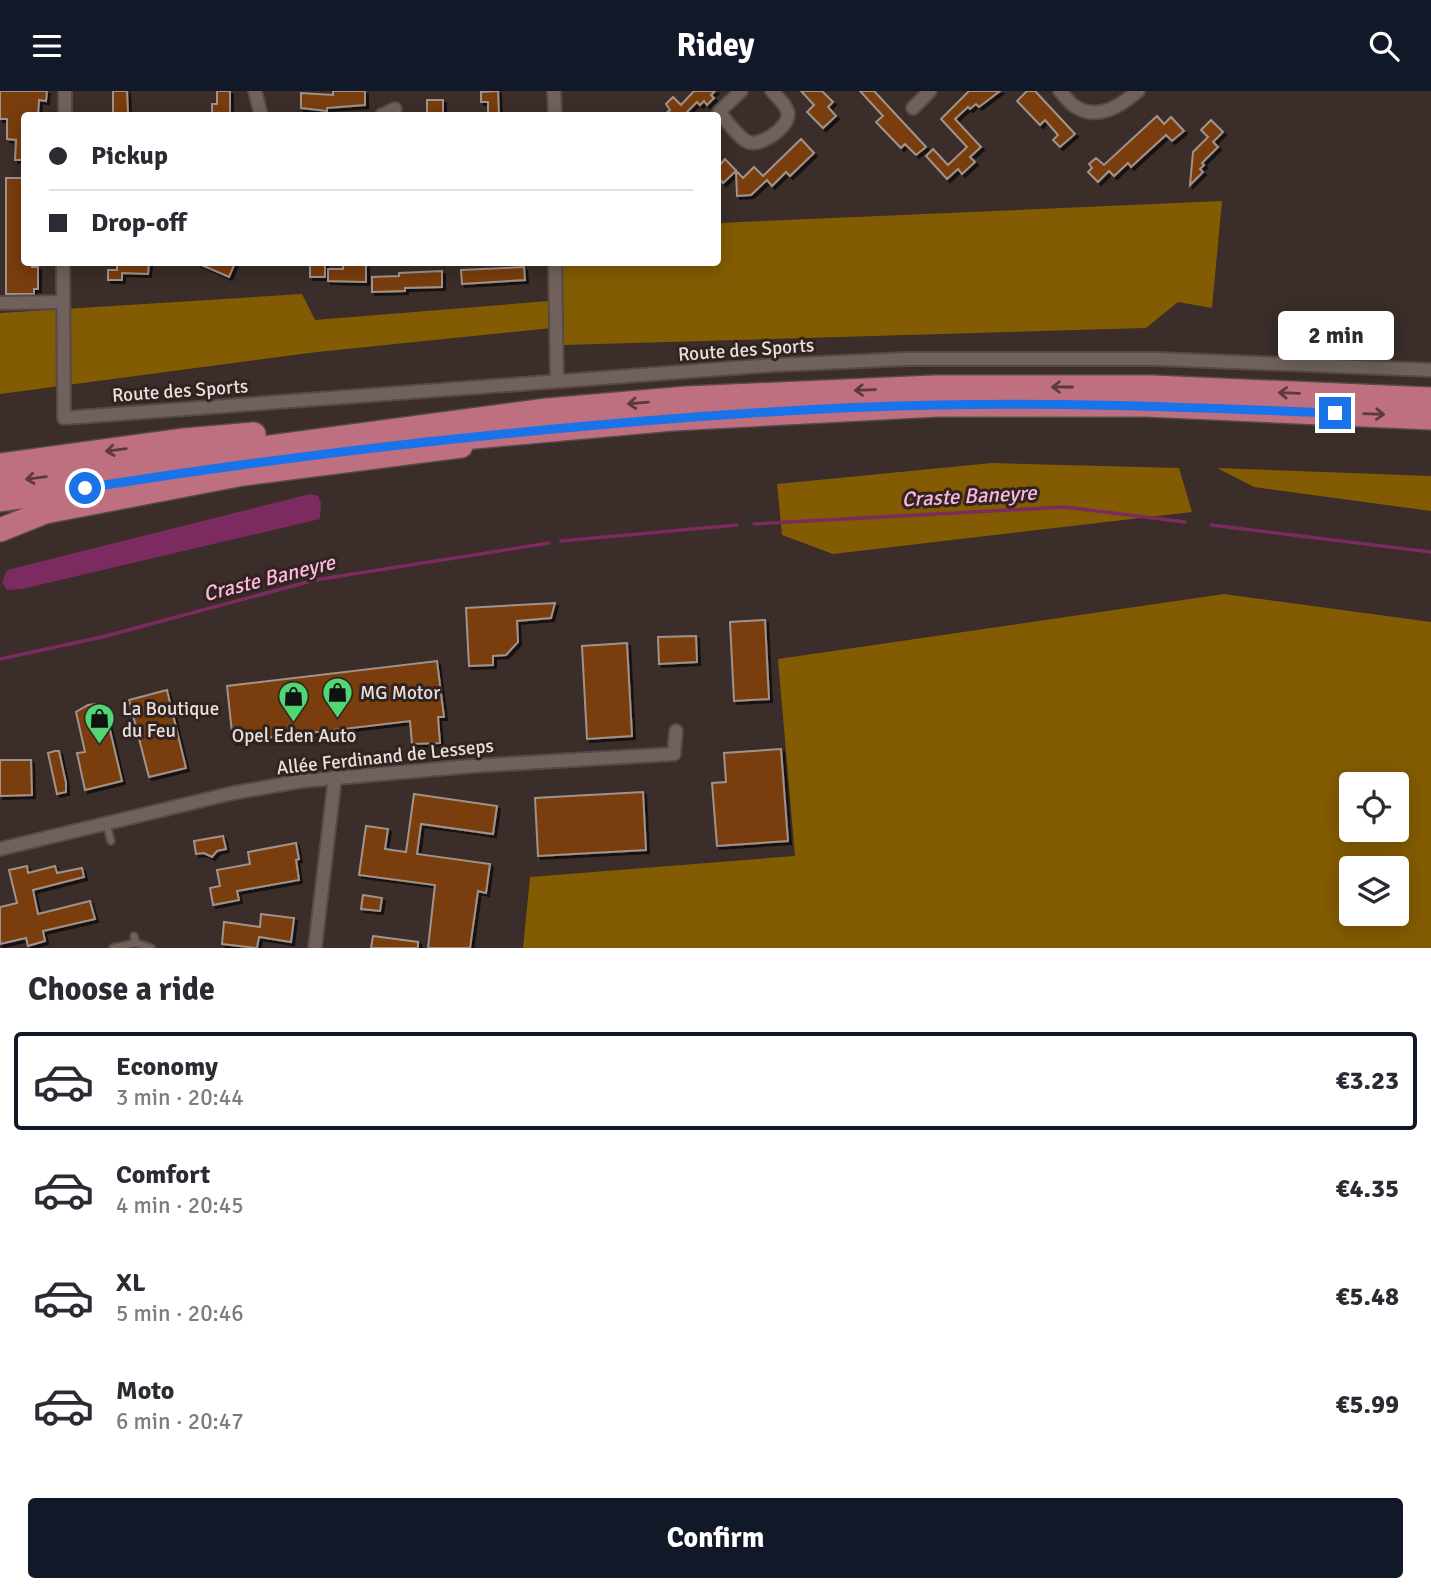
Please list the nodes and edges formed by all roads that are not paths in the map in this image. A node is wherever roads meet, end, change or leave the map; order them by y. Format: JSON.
{"nodes":[{"id":1,"x":65,"y":91,"type":"edge"},
{"id":2,"x":255,"y":91,"type":"edge"},
{"id":3,"x":554,"y":91,"type":"edge"},
{"id":4,"x":741,"y":91,"type":"edge"},
{"id":5,"x":772,"y":91,"type":"edge"},
{"id":6,"x":930,"y":91,"type":"edge"},
{"id":7,"x":1060,"y":91,"type":"edge"},
{"id":8,"x":1138,"y":91,"type":"edge"},
{"id":9,"x":913,"y":108,"type":"dead end"},
{"id":10,"x":395,"y":109,"type":"dead end"},
{"id":11,"x":65,"y":112,"type":"edge"},
{"id":12,"x":260,"y":112,"type":"edge"},
{"id":13,"x":388,"y":112,"type":"edge"},
{"id":14,"x":555,"y":112,"type":"edge"},
{"id":15,"x":719,"y":112,"type":"edge"},
{"id":16,"x":721,"y":118,"type":"edge"},
{"id":17,"x":63,"y":266,"type":"edge"},
{"id":18,"x":555,"y":266,"type":"edge"},
{"id":19,"x":63,"y":302,"type":"junction"},
{"id":20,"x":0,"y":303,"type":"edge"},
{"id":21,"x":1431,"y":370,"type":"edge"},
{"id":22,"x":556,"y":381,"type":"junction"},
{"id":23,"x":1431,"y":399,"type":"edge"},
{"id":24,"x":547,"y":411,"type":"junction"},
{"id":25,"x":1431,"y":418,"type":"edge"},
{"id":26,"x":673,"y":419,"type":"junction"},
{"id":27,"x":0,"y":465,"type":"edge"},
{"id":28,"x":0,"y":483,"type":"edge"},
{"id":29,"x":0,"y":500,"type":"edge"},
{"id":30,"x":0,"y":530,"type":"edge"},
{"id":31,"x":676,"y":731,"type":"dead end"},
{"id":32,"x":335,"y":777,"type":"junction"},
{"id":33,"x":106,"y":823,"type":"junction"},
{"id":34,"x":111,"y":841,"type":"dead end"},
{"id":35,"x":0,"y":849,"type":"edge"},
{"id":36,"x":113,"y":948,"type":"edge"},
{"id":37,"x":151,"y":948,"type":"edge"},
{"id":38,"x":315,"y":948,"type":"edge"}],
"edges":[{"from":1,"to":11,"type":"street"},
{"from":2,"to":12,"type":"street"},
{"from":3,"to":14,"type":"street"},
{"from":4,"to":15,"type":"street"},
{"from":5,"to":16,"type":"street"},
{"from":6,"to":9,"type":"street"},
{"from":7,"to":8,"type":"street"},
{"from":10,"to":13,"type":"street"},
{"from":17,"to":19,"type":"street"},
{"from":18,"to":22,"type":"street"},
{"from":19,"to":20,"type":"street"},
{"from":19,"to":22,"type":"street","name":"Route des Sports"},
{"from":21,"to":22,"type":"street","name":"Route des Sports"},
{"from":23,"to":24,"type":"highway","one_way":true},
{"from":24,"to":27,"type":"highway","one_way":true},
{"from":24,"to":28,"type":"highway","one_way":true},
{"from":26,"to":25,"type":"highway","one_way":true},
{"from":26,"to":29,"type":"highway"},
{"from":26,"to":30,"type":"highway"},
{"from":31,"to":32,"type":"street","name":"Allée Ferdinand de Lesseps"},
{"from":32,"to":33,"type":"street","name":"Allée Ferdinand de Lesseps"},
{"from":32,"to":38,"type":"street"},
{"from":33,"to":34,"type":"lane"},
{"from":33,"to":35,"type":"street","name":"Allée Ferdinand de Lesseps"},
{"from":36,"to":37,"type":"lane"}]}
